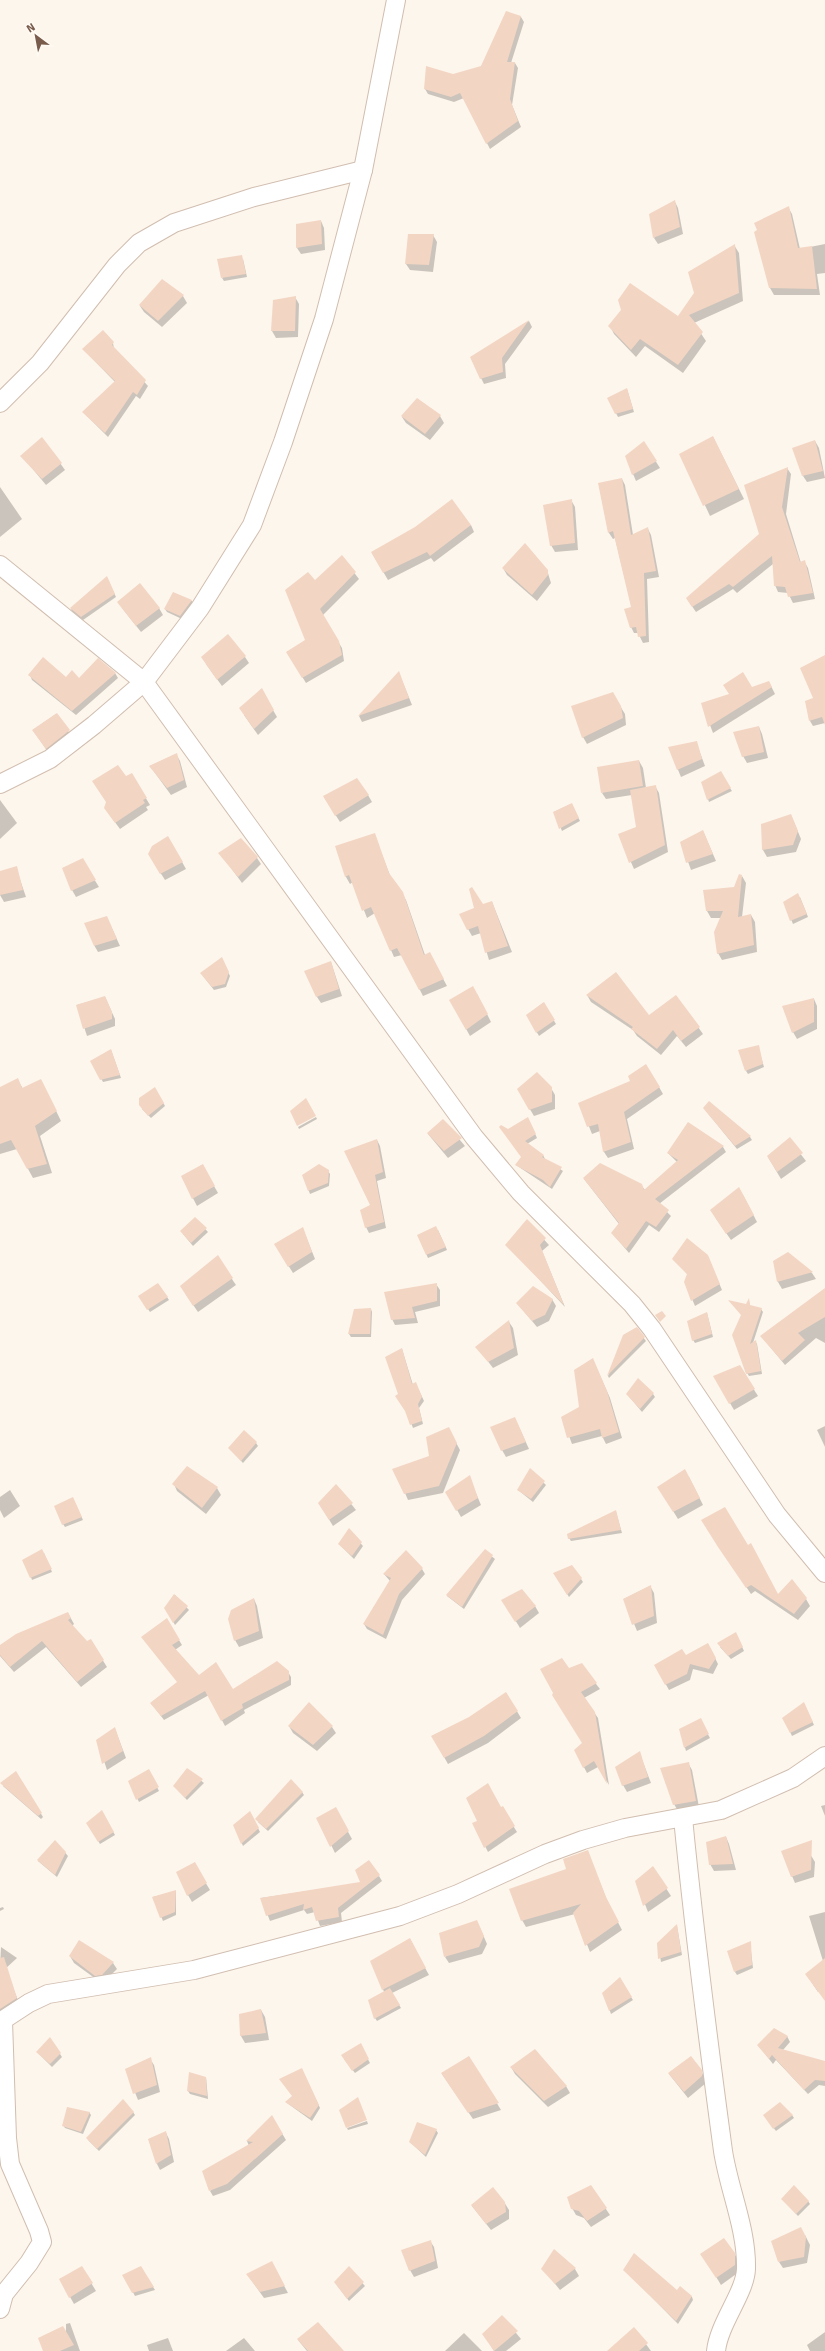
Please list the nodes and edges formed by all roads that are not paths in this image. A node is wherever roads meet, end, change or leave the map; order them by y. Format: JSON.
{"nodes":[{"id":1,"x":396,"y":0,"type":"edge"},
{"id":2,"x":363,"y":170,"type":"junction"},
{"id":3,"x":0,"y":403,"type":"edge"},
{"id":4,"x":0,"y":565,"type":"edge"},
{"id":5,"x":144,"y":682,"type":"junction"},
{"id":6,"x":0,"y":784,"type":"edge"},
{"id":7,"x":825,"y":1573,"type":"edge"},
{"id":8,"x":825,"y":1756,"type":"edge"},
{"id":9,"x":683,"y":1818,"type":"junction"},
{"id":10,"x":2,"y":2021,"type":"edge"},
{"id":11,"x":0,"y":2309,"type":"edge"},
{"id":12,"x":716,"y":2351,"type":"edge"}],
"edges":[{"from":1,"to":2,"type":"street"},
{"from":2,"to":3,"type":"street"},
{"from":2,"to":5,"type":"street"},
{"from":4,"to":5,"type":"street"},
{"from":5,"to":6,"type":"street"},
{"from":5,"to":7,"type":"street"},
{"from":8,"to":9,"type":"street"},
{"from":9,"to":10,"type":"street"},
{"from":9,"to":12,"type":"street"},
{"from":10,"to":11,"type":"street"}]}
